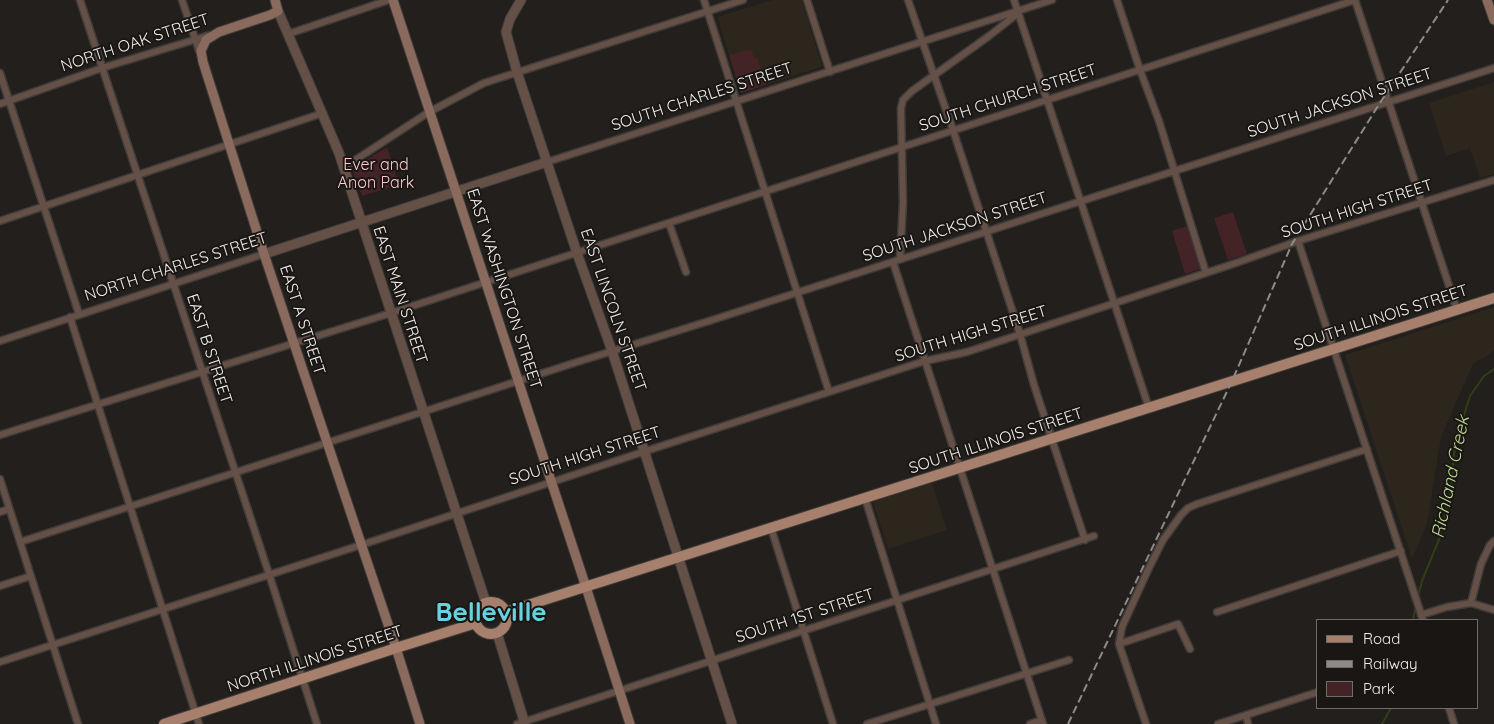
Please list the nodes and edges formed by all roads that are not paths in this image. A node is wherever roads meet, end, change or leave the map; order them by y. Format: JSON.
{"nodes":[{"id":1,"x":80,"y":0,"type":"edge"},
{"id":2,"x":182,"y":0,"type":"edge"},
{"id":3,"x":275,"y":0,"type":"edge"},
{"id":4,"x":388,"y":0,"type":"edge"},
{"id":5,"x":393,"y":0,"type":"edge"},
{"id":6,"x":522,"y":0,"type":"edge"},
{"id":7,"x":704,"y":0,"type":"edge"},
{"id":8,"x":743,"y":0,"type":"edge"},
{"id":9,"x":807,"y":0,"type":"edge"},
{"id":10,"x":908,"y":0,"type":"edge"},
{"id":11,"x":1014,"y":0,"type":"edge"},
{"id":12,"x":1036,"y":0,"type":"edge"},
{"id":13,"x":1052,"y":0,"type":"edge"},
{"id":14,"x":1117,"y":0,"type":"edge"},
{"id":15,"x":1355,"y":0,"type":"edge"},
{"id":16,"x":1488,"y":0,"type":"edge"},
{"id":17,"x":278,"y":11,"type":"junction"},
{"id":18,"x":707,"y":11,"type":"junction"},
{"id":19,"x":1018,"y":11,"type":"junction"},
{"id":20,"x":1494,"y":20,"type":"edge"},
{"id":21,"x":219,"y":32,"type":"junction"},
{"id":22,"x":288,"y":34,"type":"junction"},
{"id":23,"x":195,"y":40,"type":"junction"},
{"id":24,"x":923,"y":41,"type":"junction"},
{"id":25,"x":203,"y":62,"type":"junction"},
{"id":26,"x":102,"y":68,"type":"junction"},
{"id":27,"x":1494,"y":68,"type":"edge"},
{"id":28,"x":1140,"y":70,"type":"junction"},
{"id":29,"x":517,"y":72,"type":"junction"},
{"id":30,"x":830,"y":72,"type":"junction"},
{"id":31,"x":0,"y":73,"type":"edge"},
{"id":32,"x":934,"y":75,"type":"junction"},
{"id":33,"x":1047,"y":100,"type":"junction"},
{"id":34,"x":9,"y":101,"type":"junction"},
{"id":35,"x":736,"y":102,"type":"junction"},
{"id":36,"x":1389,"y":103,"type":"junction"},
{"id":37,"x":0,"y":104,"type":"edge"},
{"id":38,"x":429,"y":112,"type":"junction"},
{"id":39,"x":322,"y":113,"type":"junction"},
{"id":40,"x":954,"y":130,"type":"junction"},
{"id":41,"x":230,"y":145,"type":"junction"},
{"id":42,"x":902,"y":147,"type":"junction"},
{"id":43,"x":547,"y":162,"type":"junction"},
{"id":44,"x":343,"y":168,"type":"junction"},
{"id":45,"x":1174,"y":171,"type":"junction"},
{"id":46,"x":137,"y":175,"type":"junction"},
{"id":47,"x":1494,"y":180,"type":"edge"},
{"id":48,"x":456,"y":191,"type":"junction"},
{"id":49,"x":765,"y":192,"type":"junction"},
{"id":50,"x":1081,"y":202,"type":"junction"},
{"id":51,"x":1422,"y":203,"type":"junction"},
{"id":52,"x":43,"y":206,"type":"junction"},
{"id":53,"x":0,"y":221,"type":"edge"},
{"id":54,"x":361,"y":222,"type":"junction"},
{"id":55,"x":669,"y":223,"type":"junction"},
{"id":56,"x":986,"y":232,"type":"junction"},
{"id":57,"x":1298,"y":241,"type":"junction"},
{"id":58,"x":577,"y":253,"type":"junction"},
{"id":59,"x":264,"y":254,"type":"junction"},
{"id":60,"x":896,"y":261,"type":"junction"},
{"id":61,"x":686,"y":272,"type":"dead end"},
{"id":62,"x":1206,"y":273,"type":"junction"},
{"id":63,"x":486,"y":282,"type":"junction"},
{"id":64,"x":172,"y":284,"type":"junction"},
{"id":65,"x":797,"y":292,"type":"junction"},
{"id":66,"x":1494,"y":298,"type":"edge"},
{"id":67,"x":1114,"y":303,"type":"junction"},
{"id":68,"x":1457,"y":310,"type":"junction"},
{"id":69,"x":391,"y":313,"type":"junction"},
{"id":70,"x":79,"y":314,"type":"junction"},
{"id":71,"x":70,"y":317,"type":"junction"},
{"id":72,"x":1020,"y":334,"type":"junction"},
{"id":73,"x":0,"y":340,"type":"edge"},
{"id":74,"x":294,"y":344,"type":"junction"},
{"id":75,"x":1334,"y":349,"type":"junction"},
{"id":76,"x":612,"y":351,"type":"junction"},
{"id":77,"x":925,"y":361,"type":"junction"},
{"id":78,"x":202,"y":372,"type":"junction"},
{"id":79,"x":518,"y":381,"type":"junction"},
{"id":80,"x":829,"y":392,"type":"junction"},
{"id":81,"x":98,"y":405,"type":"junction"},
{"id":82,"x":1149,"y":408,"type":"junction"},
{"id":83,"x":424,"y":412,"type":"junction"},
{"id":84,"x":0,"y":435,"type":"edge"},
{"id":85,"x":1052,"y":439,"type":"junction"},
{"id":86,"x":327,"y":443,"type":"junction"},
{"id":87,"x":1367,"y":449,"type":"junction"},
{"id":88,"x":644,"y":451,"type":"junction"},
{"id":89,"x":960,"y":468,"type":"junction"},
{"id":90,"x":236,"y":473,"type":"junction"},
{"id":91,"x":0,"y":479,"type":"edge"},
{"id":92,"x":551,"y":481,"type":"junction"},
{"id":93,"x":865,"y":498,"type":"junction"},
{"id":94,"x":130,"y":507,"type":"junction"},
{"id":95,"x":9,"y":509,"type":"junction"},
{"id":96,"x":0,"y":512,"type":"edge"},
{"id":97,"x":456,"y":514,"type":"junction"},
{"id":98,"x":771,"y":528,"type":"junction"},
{"id":99,"x":1094,"y":536,"type":"dead end"},
{"id":100,"x":1084,"y":540,"type":"junction"},
{"id":101,"x":1494,"y":541,"type":"edge"},
{"id":102,"x":20,"y":542,"type":"junction"},
{"id":103,"x":361,"y":545,"type":"junction"},
{"id":104,"x":1401,"y":551,"type":"junction"},
{"id":105,"x":679,"y":557,"type":"junction"},
{"id":106,"x":993,"y":569,"type":"junction"},
{"id":107,"x":269,"y":574,"type":"junction"},
{"id":108,"x":31,"y":576,"type":"junction"},
{"id":109,"x":0,"y":586,"type":"edge"},
{"id":110,"x":586,"y":587,"type":"junction"},
{"id":111,"x":897,"y":600,"type":"junction"},
{"id":112,"x":486,"y":603,"type":"junction"},
{"id":113,"x":1471,"y":603,"type":"junction"},
{"id":114,"x":162,"y":609,"type":"junction"},
{"id":115,"x":1494,"y":610,"type":"edge"},
{"id":116,"x":506,"y":612,"type":"junction"},
{"id":117,"x":1217,"y":612,"type":"dead end"},
{"id":118,"x":1422,"y":616,"type":"edge"},
{"id":119,"x":476,"y":623,"type":"junction"},
{"id":120,"x":803,"y":630,"type":"junction"},
{"id":121,"x":497,"y":633,"type":"junction"},
{"id":122,"x":1119,"y":644,"type":"junction"},
{"id":123,"x":53,"y":645,"type":"junction"},
{"id":124,"x":396,"y":648,"type":"junction"},
{"id":125,"x":1190,"y":649,"type":"dead end"},
{"id":126,"x":712,"y":660,"type":"junction"},
{"id":127,"x":1069,"y":660,"type":"dead end"},
{"id":128,"x":0,"y":662,"type":"edge"},
{"id":129,"x":1027,"y":673,"type":"junction"},
{"id":130,"x":302,"y":678,"type":"junction"},
{"id":131,"x":619,"y":690,"type":"junction"},
{"id":132,"x":1316,"y":693,"type":"edge"},
{"id":133,"x":930,"y":704,"type":"junction"},
{"id":134,"x":1449,"y":709,"type":"edge"},
{"id":135,"x":196,"y":714,"type":"junction"},
{"id":136,"x":1246,"y":715,"type":"junction"},
{"id":137,"x":1043,"y":722,"type":"edge"},
{"id":138,"x":522,"y":723,"type":"edge"},
{"id":139,"x":78,"y":724,"type":"edge"},
{"id":140,"x":164,"y":724,"type":"edge"},
{"id":141,"x":199,"y":724,"type":"edge"},
{"id":142,"x":317,"y":724,"type":"edge"},
{"id":143,"x":420,"y":724,"type":"edge"},
{"id":144,"x":630,"y":724,"type":"edge"},
{"id":145,"x":732,"y":724,"type":"edge"},
{"id":146,"x":833,"y":724,"type":"edge"},
{"id":147,"x":868,"y":724,"type":"edge"},
{"id":148,"x":936,"y":724,"type":"edge"},
{"id":149,"x":1030,"y":724,"type":"edge"},
{"id":150,"x":1146,"y":724,"type":"edge"},
{"id":151,"x":1218,"y":724,"type":"edge"},
{"id":152,"x":1248,"y":724,"type":"edge"},
{"id":153,"x":1454,"y":724,"type":"edge"}],
"edges":[{"from":1,"to":26,"type":"street","name":"EAST B STREET"},
{"from":2,"to":23,"type":"street","name":"EAST A STREET"},
{"from":3,"to":17,"type":"main road","name":"EAST MAIN STREET"},
{"from":4,"to":22,"type":"street"},
{"from":5,"to":38,"type":"main road","name":"EAST WASHINGTON STREET"},
{"from":6,"to":29,"type":"street","name":"EAST LINCOLN STREET"},
{"from":7,"to":18,"type":"street"},
{"from":8,"to":18,"type":"street"},
{"from":9,"to":30,"type":"street"},
{"from":10,"to":24,"type":"street"},
{"from":11,"to":19,"type":"street"},
{"from":12,"to":19,"type":"street"},
{"from":13,"to":19,"type":"street","name":"SOUTH CHARLES STREET"},
{"from":14,"to":28,"type":"street"},
{"from":15,"to":28,"type":"street","name":"SOUTH CHURCH STREET"},
{"from":15,"to":36,"type":"street"},
{"from":16,"to":20,"type":"main road"},
{"from":17,"to":21,"type":"main road","name":"NORTH OAK STREET"},
{"from":17,"to":22,"type":"street","name":"EAST MAIN STREET"},
{"from":18,"to":29,"type":"street"},
{"from":18,"to":35,"type":"street"},
{"from":19,"to":24,"type":"street","name":"SOUTH CHARLES STREET"},
{"from":19,"to":32,"type":"street"},
{"from":19,"to":33,"type":"street"},
{"from":21,"to":23,"type":"street","name":"NORTH OAK STREET"},
{"from":21,"to":25,"type":"main road"},
{"from":22,"to":39,"type":"street","name":"EAST MAIN STREET"},
{"from":23,"to":25,"type":"street","name":"EAST A STREET"},
{"from":23,"to":26,"type":"street","name":"NORTH OAK STREET"},
{"from":24,"to":30,"type":"street","name":"SOUTH CHARLES STREET"},
{"from":24,"to":32,"type":"street"},
{"from":25,"to":41,"type":"main road","name":"EAST A STREET"},
{"from":26,"to":34,"type":"street","name":"NORTH OAK STREET"},
{"from":26,"to":46,"type":"street","name":"EAST B STREET"},
{"from":27,"to":36,"type":"street","name":"SOUTH JACKSON STREET"},
{"from":28,"to":33,"type":"street","name":"SOUTH CHURCH STREET"},
{"from":28,"to":45,"type":"street"},
{"from":29,"to":38,"type":"street"},
{"from":29,"to":43,"type":"street","name":"EAST LINCOLN STREET"},
{"from":30,"to":35,"type":"street","name":"SOUTH CHARLES STREET"},
{"from":31,"to":34,"type":"street"},
{"from":32,"to":40,"type":"street"},
{"from":32,"to":42,"type":"street"},
{"from":33,"to":40,"type":"street","name":"SOUTH CHURCH STREET"},
{"from":33,"to":50,"type":"street"},
{"from":34,"to":37,"type":"street","name":"NORTH OAK STREET"},
{"from":34,"to":52,"type":"street"},
{"from":35,"to":43,"type":"street","name":"SOUTH CHARLES STREET"},
{"from":35,"to":49,"type":"street"},
{"from":36,"to":45,"type":"street","name":"SOUTH JACKSON STREET"},
{"from":36,"to":51,"type":"street"},
{"from":38,"to":44,"type":"street"},
{"from":38,"to":48,"type":"main road","name":"EAST WASHINGTON STREET"},
{"from":39,"to":41,"type":"street"},
{"from":39,"to":44,"type":"street","name":"EAST MAIN STREET"},
{"from":40,"to":42,"type":"street","name":"SOUTH CHURCH STREET"},
{"from":40,"to":56,"type":"street"},
{"from":41,"to":46,"type":"street"},
{"from":41,"to":59,"type":"main road","name":"EAST A STREET"},
{"from":42,"to":49,"type":"street","name":"SOUTH CHURCH STREET"},
{"from":42,"to":60,"type":"street"},
{"from":43,"to":48,"type":"street","name":"SOUTH CHARLES STREET"},
{"from":43,"to":58,"type":"street","name":"EAST LINCOLN STREET"},
{"from":44,"to":54,"type":"street","name":"EAST MAIN STREET"},
{"from":45,"to":50,"type":"street","name":"SOUTH JACKSON STREET"},
{"from":45,"to":62,"type":"street"},
{"from":46,"to":52,"type":"street"},
{"from":46,"to":64,"type":"street","name":"EAST B STREET"},
{"from":47,"to":51,"type":"street","name":"SOUTH HIGH STREET"},
{"from":48,"to":54,"type":"street","name":"SOUTH CHARLES STREET"},
{"from":48,"to":63,"type":"main road","name":"EAST WASHINGTON STREET"},
{"from":49,"to":55,"type":"street","name":"SOUTH CHURCH STREET"},
{"from":49,"to":65,"type":"street"},
{"from":50,"to":56,"type":"street","name":"SOUTH JACKSON STREET"},
{"from":50,"to":67,"type":"street"},
{"from":51,"to":57,"type":"street","name":"SOUTH HIGH STREET"},
{"from":51,"to":68,"type":"street"},
{"from":52,"to":53,"type":"street"},
{"from":52,"to":70,"type":"street"},
{"from":54,"to":59,"type":"street","name":"NORTH CHARLES STREET"},
{"from":54,"to":69,"type":"street","name":"EAST MAIN STREET"},
{"from":55,"to":58,"type":"street","name":"SOUTH CHURCH STREET"},
{"from":55,"to":61,"type":"street"},
{"from":56,"to":60,"type":"street","name":"SOUTH JACKSON STREET"},
{"from":56,"to":72,"type":"street"},
{"from":57,"to":62,"type":"street","name":"SOUTH HIGH STREET"},
{"from":57,"to":75,"type":"street"},
{"from":58,"to":63,"type":"street","name":"SOUTH CHURCH STREET"},
{"from":58,"to":76,"type":"street","name":"EAST LINCOLN STREET"},
{"from":59,"to":64,"type":"street","name":"NORTH CHARLES STREET"},
{"from":59,"to":74,"type":"main road","name":"EAST A STREET"},
{"from":60,"to":65,"type":"street","name":"SOUTH JACKSON STREET"},
{"from":60,"to":77,"type":"street"},
{"from":62,"to":67,"type":"street","name":"SOUTH HIGH STREET"},
{"from":63,"to":69,"type":"street","name":"SOUTH CHURCH STREET"},
{"from":63,"to":79,"type":"main road","name":"EAST WASHINGTON STREET"},
{"from":64,"to":70,"type":"street","name":"NORTH CHARLES STREET"},
{"from":64,"to":78,"type":"street","name":"EAST B STREET"},
{"from":65,"to":76,"type":"street","name":"SOUTH JACKSON STREET"},
{"from":65,"to":80,"type":"street"},
{"from":66,"to":68,"type":"main road","name":"SOUTH ILLINOIS STREET"},
{"from":67,"to":72,"type":"street","name":"SOUTH HIGH STREET"},
{"from":67,"to":82,"type":"street"},
{"from":68,"to":75,"type":"main road","name":"SOUTH ILLINOIS STREET"},
{"from":69,"to":74,"type":"street","name":"SOUTH CHURCH STREET"},
{"from":69,"to":83,"type":"street","name":"EAST MAIN STREET"},
{"from":70,"to":71,"type":"street","name":"NORTH CHARLES STREET"},
{"from":71,"to":73,"type":"street","name":"NORTH CHARLES STREET"},
{"from":71,"to":81,"type":"street"},
{"from":72,"to":77,"type":"street","name":"SOUTH HIGH STREET"},
{"from":72,"to":85,"type":"street"},
{"from":74,"to":78,"type":"street","name":"SOUTH CHURCH STREET"},
{"from":74,"to":86,"type":"main road","name":"EAST A STREET"},
{"from":75,"to":82,"type":"main road","name":"SOUTH ILLINOIS STREET"},
{"from":75,"to":87,"type":"street"},
{"from":76,"to":79,"type":"street","name":"SOUTH JACKSON STREET"},
{"from":76,"to":88,"type":"street","name":"EAST LINCOLN STREET"},
{"from":77,"to":80,"type":"street","name":"SOUTH HIGH STREET"},
{"from":77,"to":89,"type":"street"},
{"from":78,"to":81,"type":"street","name":"SOUTH CHURCH STREET"},
{"from":78,"to":90,"type":"street","name":"EAST B STREET"},
{"from":79,"to":83,"type":"street","name":"SOUTH JACKSON STREET"},
{"from":79,"to":92,"type":"main road","name":"EAST WASHINGTON STREET"},
{"from":80,"to":88,"type":"street","name":"SOUTH HIGH STREET"},
{"from":81,"to":84,"type":"street","name":"SOUTH CHURCH STREET"},
{"from":81,"to":94,"type":"street"},
{"from":82,"to":85,"type":"main road","name":"SOUTH ILLINOIS STREET"},
{"from":83,"to":86,"type":"street","name":"SOUTH JACKSON STREET"},
{"from":83,"to":97,"type":"street","name":"EAST MAIN STREET"},
{"from":85,"to":89,"type":"main road","name":"SOUTH ILLINOIS STREET"},
{"from":85,"to":100,"type":"street"},
{"from":86,"to":90,"type":"street","name":"SOUTH JACKSON STREET"},
{"from":86,"to":103,"type":"main road","name":"EAST A STREET"},
{"from":87,"to":104,"type":"street"},
{"from":87,"to":122,"type":"street"},
{"from":88,"to":92,"type":"street","name":"SOUTH HIGH STREET"},
{"from":88,"to":105,"type":"street","name":"EAST LINCOLN STREET"},
{"from":89,"to":93,"type":"main road","name":"SOUTH ILLINOIS STREET"},
{"from":89,"to":106,"type":"street"},
{"from":90,"to":94,"type":"street","name":"SOUTH JACKSON STREET"},
{"from":90,"to":107,"type":"street","name":"EAST B STREET"},
{"from":91,"to":95,"type":"street"},
{"from":92,"to":97,"type":"street","name":"SOUTH HIGH STREET"},
{"from":92,"to":110,"type":"main road","name":"EAST WASHINGTON STREET"},
{"from":93,"to":98,"type":"main road","name":"SOUTH ILLINOIS STREET"},
{"from":93,"to":111,"type":"street"},
{"from":94,"to":102,"type":"street","name":"SOUTH JACKSON STREET"},
{"from":94,"to":114,"type":"street"},
{"from":95,"to":96,"type":"street"},
{"from":95,"to":102,"type":"street"},
{"from":97,"to":103,"type":"street","name":"SOUTH HIGH STREET"},
{"from":97,"to":112,"type":"street","name":"EAST MAIN STREET"},
{"from":98,"to":105,"type":"main road","name":"SOUTH ILLINOIS STREET"},
{"from":98,"to":120,"type":"street"},
{"from":99,"to":100,"type":"street","name":"SOUTH 1ST STREET"},
{"from":100,"to":106,"type":"street","name":"SOUTH 1ST STREET"},
{"from":101,"to":113,"type":"street"},
{"from":102,"to":108,"type":"street"},
{"from":103,"to":107,"type":"street","name":"SOUTH HIGH STREET"},
{"from":103,"to":124,"type":"main road","name":"EAST A STREET"},
{"from":104,"to":117,"type":"street"},
{"from":104,"to":118,"type":"street"},
{"from":105,"to":110,"type":"main road","name":"SOUTH ILLINOIS STREET"},
{"from":105,"to":126,"type":"street","name":"EAST LINCOLN STREET"},
{"from":106,"to":111,"type":"street","name":"SOUTH 1ST STREET"},
{"from":106,"to":129,"type":"street"},
{"from":107,"to":114,"type":"street","name":"SOUTH HIGH STREET"},
{"from":107,"to":130,"type":"street","name":"EAST B STREET"},
{"from":108,"to":109,"type":"street"},
{"from":108,"to":123,"type":"street"},
{"from":110,"to":116,"type":"main road","name":"SOUTH ILLINOIS STREET"},
{"from":110,"to":131,"type":"main road","name":"EAST WASHINGTON STREET"},
{"from":111,"to":120,"type":"street","name":"SOUTH 1ST STREET"},
{"from":111,"to":133,"type":"street"},
{"from":112,"to":116,"type":"main road"},
{"from":112,"to":119,"type":"main road"},
{"from":113,"to":115,"type":"street"},
{"from":113,"to":118,"type":"street"},
{"from":114,"to":123,"type":"street","name":"SOUTH HIGH STREET"},
{"from":114,"to":135,"type":"street"},
{"from":116,"to":121,"type":"main road"},
{"from":119,"to":121,"type":"main road"},
{"from":119,"to":124,"type":"main road","name":"NORTH ILLINOIS STREET"},
{"from":120,"to":126,"type":"street","name":"SOUTH 1ST STREET"},
{"from":120,"to":146,"type":"street"},
{"from":121,"to":138,"type":"street"},
{"from":122,"to":125,"type":"street"},
{"from":122,"to":150,"type":"street"},
{"from":123,"to":128,"type":"street","name":"SOUTH HIGH STREET"},
{"from":123,"to":139,"type":"street"},
{"from":124,"to":130,"type":"main road","name":"NORTH ILLINOIS STREET"},
{"from":124,"to":143,"type":"main road","name":"EAST A STREET"},
{"from":126,"to":131,"type":"street","name":"SOUTH 1ST STREET"},
{"from":126,"to":145,"type":"street","name":"EAST LINCOLN STREET"},
{"from":127,"to":129,"type":"street"},
{"from":129,"to":133,"type":"street"},
{"from":129,"to":137,"type":"street"},
{"from":130,"to":135,"type":"main road","name":"NORTH ILLINOIS STREET"},
{"from":130,"to":142,"type":"street","name":"EAST B STREET"},
{"from":131,"to":138,"type":"street","name":"SOUTH 1ST STREET"},
{"from":131,"to":144,"type":"main road","name":"EAST WASHINGTON STREET"},
{"from":132,"to":136,"type":"street"},
{"from":133,"to":147,"type":"street"},
{"from":133,"to":148,"type":"street"},
{"from":134,"to":153,"type":"street"},
{"from":135,"to":140,"type":"main road","name":"NORTH ILLINOIS STREET"},
{"from":135,"to":141,"type":"street"},
{"from":136,"to":151,"type":"street"},
{"from":136,"to":152,"type":"street"},
{"from":137,"to":149,"type":"street"}]}
